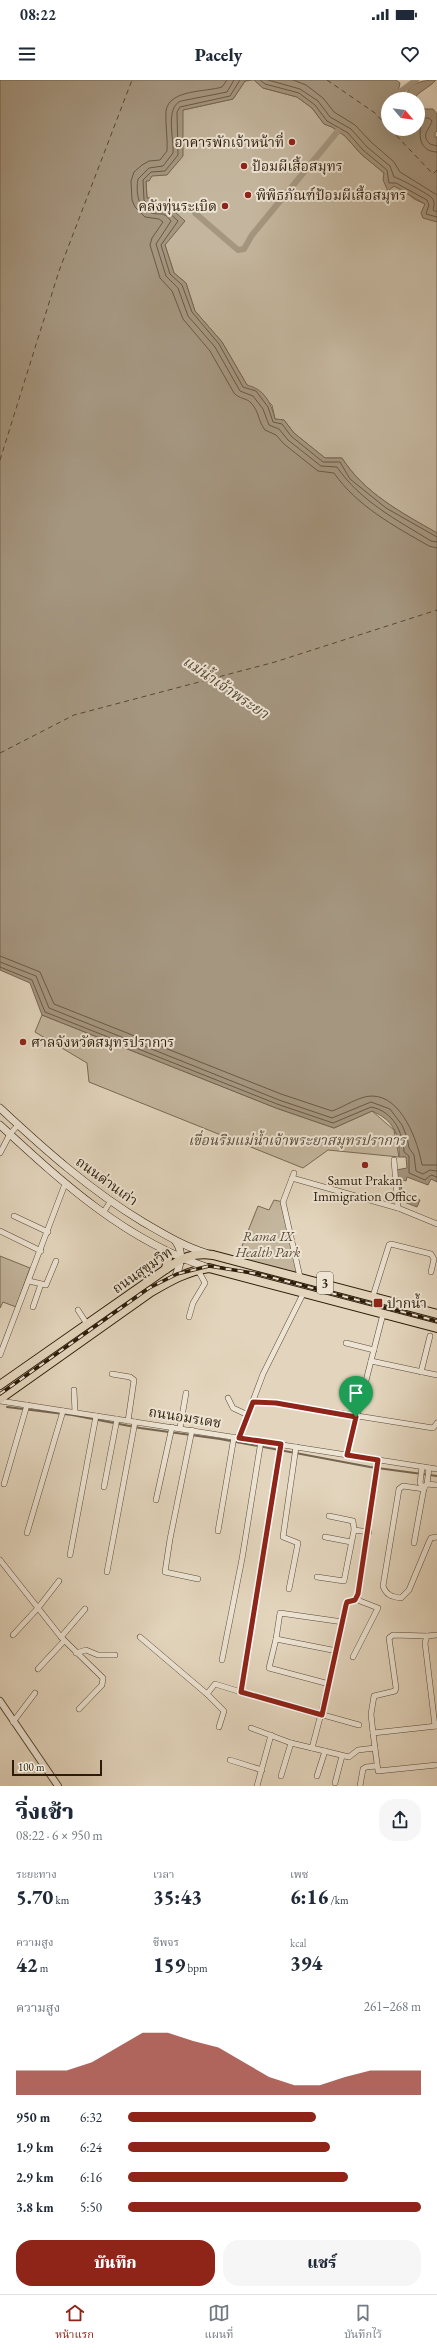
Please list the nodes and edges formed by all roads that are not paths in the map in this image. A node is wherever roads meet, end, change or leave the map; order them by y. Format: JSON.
{"nodes":[{"id":1,"x":0,"y":1108,"type":"edge"},
{"id":2,"x":0,"y":1125,"type":"edge"},
{"id":3,"x":18,"y":1125,"type":"junction"},
{"id":4,"x":10,"y":1134,"type":"junction"},
{"id":5,"x":0,"y":1153,"type":"edge"},
{"id":6,"x":394,"y":1160,"type":"dead end"},
{"id":7,"x":65,"y":1184,"type":"junction"},
{"id":8,"x":110,"y":1202,"type":"junction"},
{"id":9,"x":398,"y":1208,"type":"junction"},
{"id":10,"x":102,"y":1213,"type":"junction"},
{"id":11,"x":14,"y":1216,"type":"dead end"},
{"id":12,"x":437,"y":1224,"type":"edge"},
{"id":13,"x":0,"y":1231,"type":"edge"},
{"id":14,"x":48,"y":1232,"type":"junction"},
{"id":15,"x":176,"y":1242,"type":"junction"},
{"id":16,"x":41,"y":1251,"type":"junction"},
{"id":17,"x":165,"y":1252,"type":"junction"},
{"id":18,"x":213,"y":1255,"type":"junction"},
{"id":19,"x":181,"y":1259,"type":"junction"},
{"id":20,"x":56,"y":1261,"type":"dead end"},
{"id":21,"x":209,"y":1268,"type":"junction"},
{"id":22,"x":166,"y":1269,"type":"junction"},
{"id":23,"x":198,"y":1270,"type":"junction"},
{"id":24,"x":431,"y":1272,"type":"dead end"},
{"id":25,"x":300,"y":1277,"type":"junction"},
{"id":26,"x":175,"y":1278,"type":"junction"},
{"id":27,"x":29,"y":1281,"type":"junction"},
{"id":28,"x":41,"y":1284,"type":"junction"},
{"id":29,"x":303,"y":1294,"type":"junction"},
{"id":30,"x":373,"y":1296,"type":"junction"},
{"id":31,"x":33,"y":1307,"type":"dead end"},
{"id":32,"x":78,"y":1310,"type":"dead end"},
{"id":33,"x":383,"y":1314,"type":"junction"},
{"id":34,"x":437,"y":1314,"type":"edge"},
{"id":35,"x":189,"y":1317,"type":"dead end"},
{"id":36,"x":87,"y":1324,"type":"junction"},
{"id":37,"x":437,"y":1328,"type":"edge"},
{"id":38,"x":430,"y":1336,"type":"dead end"},
{"id":39,"x":346,"y":1343,"type":"dead end"},
{"id":40,"x":374,"y":1350,"type":"junction"},
{"id":41,"x":0,"y":1355,"type":"edge"},
{"id":42,"x":42,"y":1356,"type":"junction"},
{"id":43,"x":371,"y":1361,"type":"junction"},
{"id":44,"x":48,"y":1366,"type":"junction"},
{"id":45,"x":421,"y":1372,"type":"junction"},
{"id":46,"x":112,"y":1374,"type":"dead end"},
{"id":47,"x":437,"y":1375,"type":"edge"},
{"id":48,"x":0,"y":1386,"type":"edge"},
{"id":49,"x":74,"y":1390,"type":"dead end"},
{"id":50,"x":186,"y":1393,"type":"dead end"},
{"id":51,"x":228,"y":1398,"type":"dead end"},
{"id":52,"x":0,"y":1400,"type":"edge"},
{"id":53,"x":253,"y":1402,"type":"junction"},
{"id":54,"x":27,"y":1408,"type":"junction"},
{"id":55,"x":75,"y":1412,"type":"junction"},
{"id":56,"x":62,"y":1413,"type":"junction"},
{"id":57,"x":248,"y":1415,"type":"junction"},
{"id":58,"x":356,"y":1417,"type":"junction"},
{"id":59,"x":95,"y":1418,"type":"junction"},
{"id":60,"x":117,"y":1420,"type":"junction"},
{"id":61,"x":128,"y":1421,"type":"junction"},
{"id":62,"x":437,"y":1423,"type":"edge"},
{"id":63,"x":134,"y":1425,"type":"junction"},
{"id":64,"x":180,"y":1428,"type":"junction"},
{"id":65,"x":171,"y":1429,"type":"junction"},
{"id":66,"x":435,"y":1429,"type":"edge"},
{"id":67,"x":192,"y":1432,"type":"junction"},
{"id":68,"x":236,"y":1437,"type":"junction"},
{"id":69,"x":260,"y":1444,"type":"junction"},
{"id":70,"x":281,"y":1445,"type":"junction"},
{"id":71,"x":296,"y":1447,"type":"junction"},
{"id":72,"x":347,"y":1455,"type":"junction"},
{"id":73,"x":378,"y":1465,"type":"junction"},
{"id":74,"x":437,"y":1469,"type":"edge"},
{"id":75,"x":422,"y":1471,"type":"junction"},
{"id":76,"x":429,"y":1472,"type":"junction"},
{"id":77,"x":4,"y":1484,"type":"dead end"},
{"id":78,"x":437,"y":1485,"type":"edge"},
{"id":79,"x":104,"y":1487,"type":"dead end"},
{"id":80,"x":425,"y":1487,"type":"junction"},
{"id":81,"x":156,"y":1500,"type":"dead end"},
{"id":82,"x":329,"y":1516,"type":"dead end"},
{"id":83,"x":354,"y":1529,"type":"junction"},
{"id":84,"x":218,"y":1531,"type":"dead end"},
{"id":85,"x":369,"y":1532,"type":"junction"},
{"id":86,"x":27,"y":1533,"type":"dead end"},
{"id":87,"x":325,"y":1537,"type":"dead end"},
{"id":88,"x":437,"y":1537,"type":"edge"},
{"id":89,"x":351,"y":1542,"type":"junction"},
{"id":90,"x":414,"y":1543,"type":"dead end"},
{"id":91,"x":70,"y":1555,"type":"dead end"},
{"id":92,"x":0,"y":1560,"type":"edge"},
{"id":93,"x":106,"y":1572,"type":"dead end"},
{"id":94,"x":317,"y":1576,"type":"dead end"},
{"id":95,"x":198,"y":1579,"type":"dead end"},
{"id":96,"x":59,"y":1581,"type":"dead end"},
{"id":97,"x":289,"y":1589,"type":"dead end"},
{"id":98,"x":357,"y":1598,"type":"junction"},
{"id":99,"x":38,"y":1608,"type":"junction"},
{"id":100,"x":86,"y":1609,"type":"dead end"},
{"id":101,"x":343,"y":1622,"type":"junction"},
{"id":102,"x":12,"y":1635,"type":"dead end"},
{"id":103,"x":437,"y":1635,"type":"edge"},
{"id":104,"x":427,"y":1636,"type":"junction"},
{"id":105,"x":140,"y":1637,"type":"dead end"},
{"id":106,"x":62,"y":1639,"type":"junction"},
{"id":107,"x":276,"y":1639,"type":"junction"},
{"id":108,"x":337,"y":1651,"type":"junction"},
{"id":109,"x":76,"y":1653,"type":"junction"},
{"id":110,"x":115,"y":1655,"type":"dead end"},
{"id":111,"x":353,"y":1657,"type":"dead end"},
{"id":112,"x":222,"y":1660,"type":"dead end"},
{"id":113,"x":38,"y":1668,"type":"dead end"},
{"id":114,"x":329,"y":1684,"type":"junction"},
{"id":115,"x":241,"y":1692,"type":"junction"},
{"id":116,"x":35,"y":1693,"type":"dead end"},
{"id":117,"x":207,"y":1694,"type":"junction"},
{"id":118,"x":0,"y":1701,"type":"edge"},
{"id":119,"x":80,"y":1708,"type":"dead end"},
{"id":120,"x":322,"y":1715,"type":"junction"},
{"id":121,"x":14,"y":1722,"type":"junction"},
{"id":122,"x":359,"y":1725,"type":"dead end"},
{"id":123,"x":436,"y":1726,"type":"edge"},
{"id":124,"x":219,"y":1727,"type":"dead end"},
{"id":125,"x":251,"y":1728,"type":"dead end"},
{"id":126,"x":374,"y":1733,"type":"junction"},
{"id":127,"x":271,"y":1735,"type":"junction"},
{"id":128,"x":291,"y":1743,"type":"junction"},
{"id":129,"x":312,"y":1748,"type":"junction"},
{"id":130,"x":375,"y":1748,"type":"junction"},
{"id":131,"x":325,"y":1751,"type":"junction"},
{"id":132,"x":342,"y":1756,"type":"junction"},
{"id":133,"x":230,"y":1760,"type":"dead end"},
{"id":134,"x":437,"y":1765,"type":"edge"},
{"id":135,"x":377,"y":1766,"type":"junction"},
{"id":136,"x":262,"y":1770,"type":"junction"},
{"id":137,"x":281,"y":1776,"type":"dead end"},
{"id":138,"x":317,"y":1776,"type":"dead end"},
{"id":139,"x":336,"y":1783,"type":"dead end"},
{"id":140,"x":58,"y":1786,"type":"edge"},
{"id":141,"x":257,"y":1786,"type":"edge"},
{"id":142,"x":360,"y":1786,"type":"edge"}],
"edges":[{"from":1,"to":3,"type":"main road","name":"ถนนด่านเก่า"},
{"from":2,"to":4,"type":"main road"},
{"from":3,"to":4,"type":"street"},
{"from":3,"to":8,"type":"main road","name":"ถนนด่านเก่า"},
{"from":4,"to":5,"type":"street"},
{"from":4,"to":7,"type":"main road"},
{"from":6,"to":9,"type":"street"},
{"from":7,"to":10,"type":"main road"},
{"from":7,"to":14,"type":"street"},
{"from":8,"to":10,"type":"street"},
{"from":8,"to":15,"type":"main road","name":"ถนนด่านเก่า"},
{"from":9,"to":12,"type":"street"},
{"from":9,"to":25,"type":"street"},
{"from":10,"to":17,"type":"main road"},
{"from":11,"to":14,"type":"street"},
{"from":13,"to":16,"type":"street"},
{"from":14,"to":16,"type":"street"},
{"from":15,"to":18,"type":"main road","name":"ถนนด่านเก่า"},
{"from":15,"to":19,"type":"main road"},
{"from":16,"to":27,"type":"street"},
{"from":17,"to":19,"type":"main road"},
{"from":17,"to":22,"type":"highway"},
{"from":18,"to":19,"type":"highway","name":"ถนนสุขุมวิท","number":"3"},
{"from":18,"to":25,"type":"highway","name":"ถนนสุขุมวิท","number":"3"},
{"from":19,"to":21,"type":"main road"},
{"from":19,"to":22,"type":"highway","name":"ถนนสุขุมวิท","number":"3"},
{"from":19,"to":26,"type":"main road"},
{"from":20,"to":28,"type":"street"},
{"from":21,"to":23,"type":"highway","name":"ถนนสุขุมวิท","number":"3"},
{"from":21,"to":29,"type":"highway","name":"ถนนสุขุมวิท","number":"3"},
{"from":22,"to":36,"type":"highway","name":"ถนนสุขุมวิท","number":"3"},
{"from":23,"to":26,"type":"highway","name":"ถนนสุขุมวิท","number":"3"},
{"from":23,"to":35,"type":"street"},
{"from":24,"to":30,"type":"street"},
{"from":25,"to":30,"type":"highway","name":"ถนนสุขุมวิท","number":"3"},
{"from":26,"to":44,"type":"highway","name":"ถนนสุขุมวิท","number":"3"},
{"from":27,"to":28,"type":"street"},
{"from":27,"to":41,"type":"street"},
{"from":28,"to":31,"type":"street"},
{"from":29,"to":33,"type":"highway","name":"ถนนสุขุมวิท","number":"3"},
{"from":29,"to":53,"type":"street"},
{"from":30,"to":34,"type":"highway","name":"ถนนสุขุมวิท","number":"3"},
{"from":32,"to":36,"type":"street"},
{"from":33,"to":37,"type":"highway","name":"ถนนสุขุมวิท","number":"3"},
{"from":33,"to":40,"type":"street"},
{"from":36,"to":42,"type":"highway","name":"ถนนสุขุมวิท","number":"3"},
{"from":38,"to":45,"type":"street"},
{"from":39,"to":40,"type":"street"},
{"from":40,"to":43,"type":"street"},
{"from":42,"to":44,"type":"highway"},
{"from":42,"to":48,"type":"highway","name":"ถนนสุขุมวิท","number":"3"},
{"from":43,"to":45,"type":"street"},
{"from":43,"to":58,"type":"street"},
{"from":44,"to":52,"type":"highway","name":"ถนนสุขุมวิท","number":"3"},
{"from":45,"to":47,"type":"street"},
{"from":46,"to":61,"type":"street"},
{"from":49,"to":55,"type":"street"},
{"from":50,"to":64,"type":"street"},
{"from":51,"to":57,"type":"street"},
{"from":52,"to":54,"type":"street","name":"ถนนอมรเดช"},
{"from":53,"to":57,"type":"street"},
{"from":53,"to":58,"type":"street"},
{"from":54,"to":56,"type":"street","name":"ถนนอมรเดช"},
{"from":54,"to":77,"type":"street"},
{"from":55,"to":56,"type":"street","name":"ถนนอมรเดช"},
{"from":55,"to":59,"type":"street","name":"ถนนอมรเดช"},
{"from":56,"to":86,"type":"street"},
{"from":57,"to":68,"type":"street"},
{"from":58,"to":66,"type":"street"},
{"from":58,"to":72,"type":"street"},
{"from":59,"to":60,"type":"street","name":"ถนนอมรเดช"},
{"from":59,"to":91,"type":"street"},
{"from":60,"to":61,"type":"street","name":"ถนนอมรเดช"},
{"from":60,"to":79,"type":"street"},
{"from":61,"to":63,"type":"street","name":"ถนนอมรเดช"},
{"from":62,"to":66,"type":"street"},
{"from":63,"to":65,"type":"street","name":"ถนนอมรเดช"},
{"from":63,"to":93,"type":"street"},
{"from":64,"to":65,"type":"street","name":"ถนนอมรเดช"},
{"from":64,"to":67,"type":"street","name":"ถนนอมรเดช"},
{"from":65,"to":81,"type":"street"},
{"from":67,"to":68,"type":"street","name":"ถนนอมรเดช"},
{"from":67,"to":95,"type":"street"},
{"from":68,"to":69,"type":"street","name":"ถนนอมรเดช"},
{"from":68,"to":84,"type":"street"},
{"from":69,"to":70,"type":"street","name":"ถนนอมรเดช"},
{"from":69,"to":112,"type":"street"},
{"from":70,"to":71,"type":"street","name":"ถนนอมรเดช"},
{"from":70,"to":115,"type":"street"},
{"from":71,"to":72,"type":"street","name":"ถนนอมรเดช"},
{"from":71,"to":97,"type":"street"},
{"from":72,"to":73,"type":"street","name":"ถนนอมรเดช"},
{"from":73,"to":75,"type":"street","name":"ถนนอมรเดช"},
{"from":73,"to":85,"type":"street"},
{"from":74,"to":76,"type":"street","name":"ถนนอมรเดช"},
{"from":75,"to":76,"type":"street","name":"ถนนอมรเดช"},
{"from":75,"to":80,"type":"street"},
{"from":76,"to":80,"type":"street"},
{"from":78,"to":80,"type":"street"},
{"from":80,"to":88,"type":"street"},
{"from":80,"to":90,"type":"street"},
{"from":82,"to":83,"type":"street"},
{"from":83,"to":85,"type":"street"},
{"from":83,"to":89,"type":"street"},
{"from":85,"to":98,"type":"street"},
{"from":87,"to":89,"type":"street"},
{"from":89,"to":94,"type":"street"},
{"from":92,"to":99,"type":"street"},
{"from":96,"to":99,"type":"street"},
{"from":98,"to":101,"type":"street"},
{"from":98,"to":111,"type":"street"},
{"from":99,"to":102,"type":"street"},
{"from":99,"to":106,"type":"street"},
{"from":100,"to":106,"type":"street"},
{"from":101,"to":107,"type":"street"},
{"from":101,"to":108,"type":"street"},
{"from":103,"to":104,"type":"street"},
{"from":104,"to":123,"type":"street"},
{"from":104,"to":126,"type":"street"},
{"from":105,"to":117,"type":"street"},
{"from":106,"to":109,"type":"street"},
{"from":106,"to":113,"type":"street"},
{"from":107,"to":108,"type":"street"},
{"from":107,"to":114,"type":"street"},
{"from":108,"to":114,"type":"street"},
{"from":109,"to":110,"type":"street"},
{"from":109,"to":119,"type":"street"},
{"from":114,"to":120,"type":"street"},
{"from":115,"to":117,"type":"street"},
{"from":115,"to":120,"type":"street"},
{"from":116,"to":121,"type":"street"},
{"from":117,"to":124,"type":"street"},
{"from":118,"to":121,"type":"street"},
{"from":120,"to":122,"type":"street"},
{"from":120,"to":129,"type":"street"},
{"from":121,"to":140,"type":"street"},
{"from":123,"to":126,"type":"street"},
{"from":125,"to":127,"type":"street"},
{"from":126,"to":130,"type":"street"},
{"from":127,"to":128,"type":"street"},
{"from":127,"to":136,"type":"street"},
{"from":128,"to":129,"type":"street"},
{"from":128,"to":137,"type":"street"},
{"from":129,"to":131,"type":"street"},
{"from":130,"to":132,"type":"street"},
{"from":130,"to":135,"type":"street"},
{"from":131,"to":132,"type":"street"},
{"from":131,"to":138,"type":"street"},
{"from":132,"to":139,"type":"street"},
{"from":133,"to":136,"type":"street"},
{"from":134,"to":135,"type":"street"},
{"from":135,"to":142,"type":"street"},
{"from":136,"to":141,"type":"street"}]}
